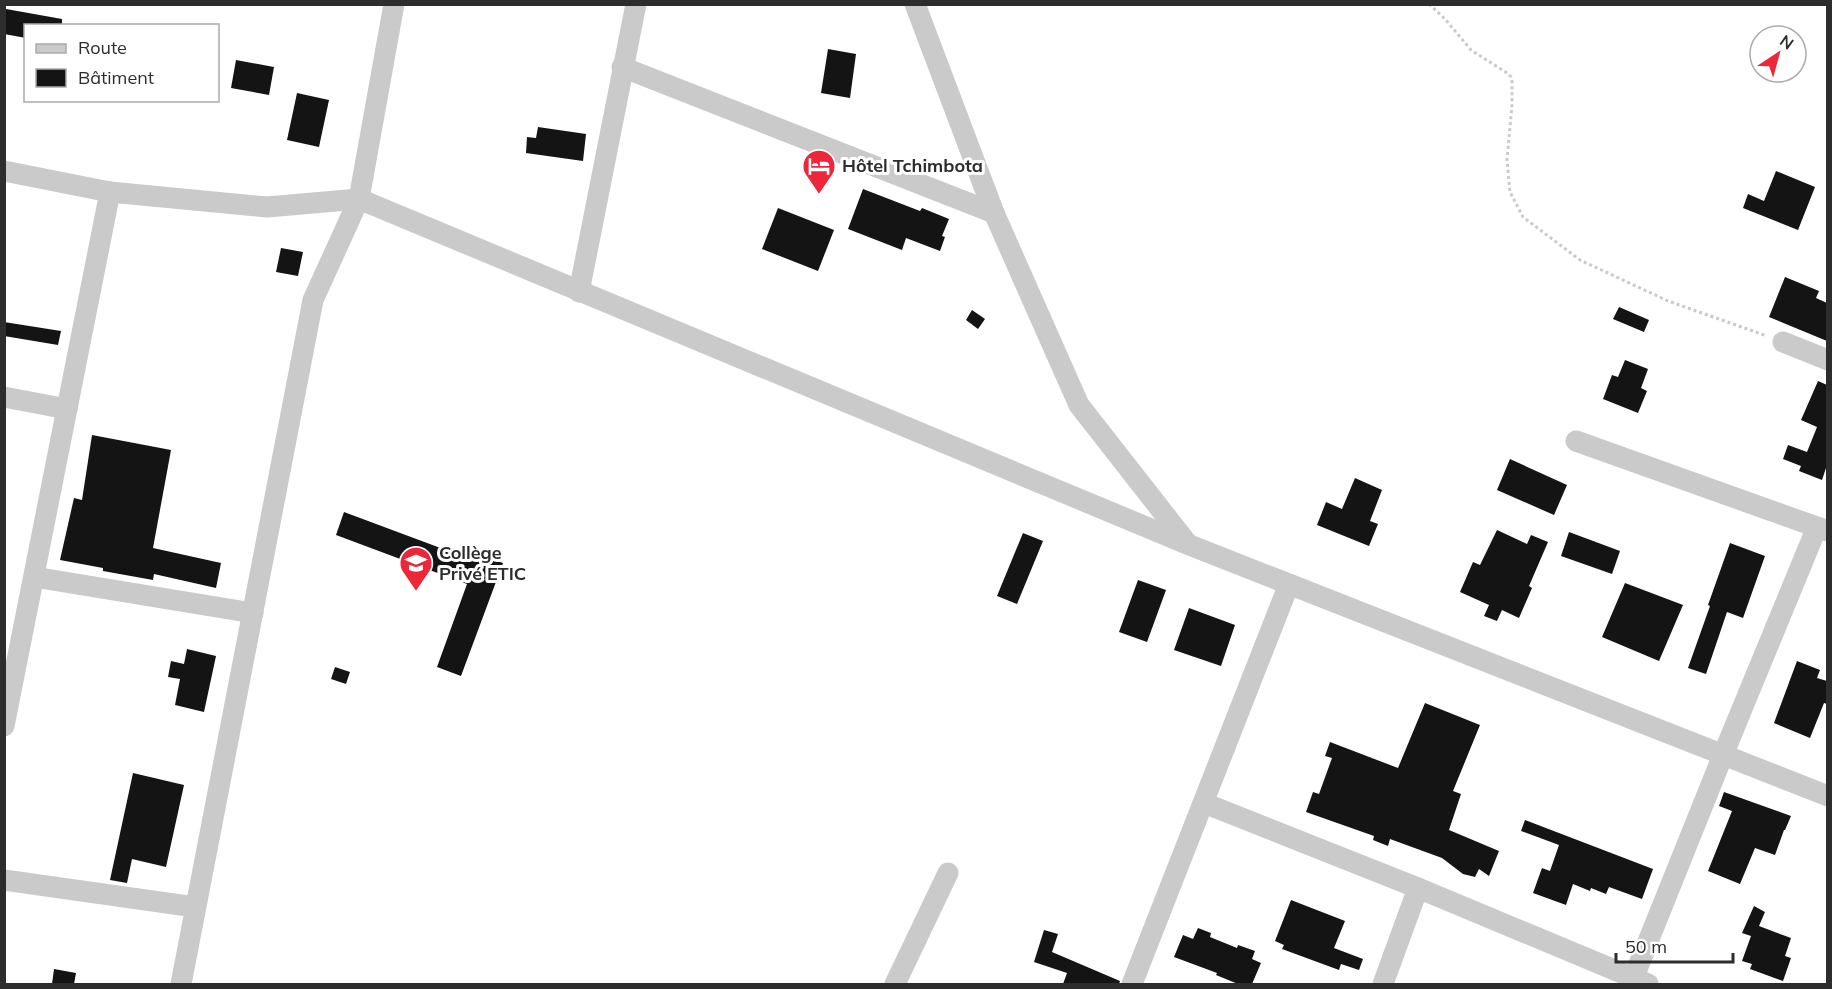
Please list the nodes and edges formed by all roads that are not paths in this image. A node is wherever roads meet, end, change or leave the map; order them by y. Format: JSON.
{"nodes":[{"id":1,"x":394,"y":4,"type":"edge"},
{"id":2,"x":636,"y":4,"type":"edge"},
{"id":3,"x":915,"y":4,"type":"edge"},
{"id":4,"x":622,"y":67,"type":"junction"},
{"id":5,"x":4,"y":171,"type":"edge"},
{"id":6,"x":110,"y":192,"type":"junction"},
{"id":7,"x":359,"y":199,"type":"junction"},
{"id":8,"x":994,"y":213,"type":"junction"},
{"id":9,"x":579,"y":292,"type":"junction"},
{"id":10,"x":1783,"y":342,"type":"road end"},
{"id":11,"x":1827,"y":360,"type":"edge"},
{"id":12,"x":4,"y":397,"type":"edge"},
{"id":13,"x":67,"y":409,"type":"junction"},
{"id":14,"x":1576,"y":441,"type":"dead end"},
{"id":15,"x":1822,"y":529,"type":"edge"},
{"id":16,"x":1187,"y":544,"type":"junction"},
{"id":17,"x":34,"y":577,"type":"junction"},
{"id":18,"x":1289,"y":584,"type":"junction"},
{"id":19,"x":253,"y":613,"type":"junction"},
{"id":20,"x":4,"y":726,"type":"edge"},
{"id":21,"x":1723,"y":755,"type":"junction"},
{"id":22,"x":1827,"y":796,"type":"edge"},
{"id":23,"x":1204,"y":803,"type":"junction"},
{"id":24,"x":948,"y":873,"type":"dead end"},
{"id":25,"x":4,"y":880,"type":"edge"},
{"id":26,"x":1418,"y":888,"type":"junction"},
{"id":27,"x":195,"y":907,"type":"junction"},
{"id":28,"x":1638,"y":982,"type":"edge"},
{"id":29,"x":181,"y":984,"type":"edge"},
{"id":30,"x":895,"y":984,"type":"edge"},
{"id":31,"x":1132,"y":984,"type":"edge"},
{"id":32,"x":1383,"y":984,"type":"edge"}],
"edges":[{"from":1,"to":7,"type":"street"},
{"from":2,"to":4,"type":"street"},
{"from":3,"to":8,"type":"street"},
{"from":4,"to":8,"type":"street"},
{"from":4,"to":9,"type":"street"},
{"from":5,"to":6,"type":"street"},
{"from":6,"to":7,"type":"street"},
{"from":6,"to":13,"type":"street"},
{"from":7,"to":9,"type":"street"},
{"from":7,"to":19,"type":"street"},
{"from":8,"to":16,"type":"street"},
{"from":9,"to":16,"type":"street"},
{"from":10,"to":11,"type":"street"},
{"from":12,"to":13,"type":"street"},
{"from":13,"to":17,"type":"street"},
{"from":14,"to":15,"type":"street"},
{"from":15,"to":21,"type":"street"},
{"from":16,"to":18,"type":"street"},
{"from":17,"to":19,"type":"street"},
{"from":17,"to":20,"type":"street"},
{"from":18,"to":21,"type":"street"},
{"from":18,"to":23,"type":"street"},
{"from":19,"to":27,"type":"street"},
{"from":21,"to":22,"type":"street"},
{"from":21,"to":28,"type":"street"},
{"from":23,"to":26,"type":"street"},
{"from":23,"to":31,"type":"street"},
{"from":24,"to":30,"type":"street"},
{"from":25,"to":27,"type":"street"},
{"from":26,"to":28,"type":"street"},
{"from":26,"to":32,"type":"street"},
{"from":27,"to":29,"type":"street"}]}
